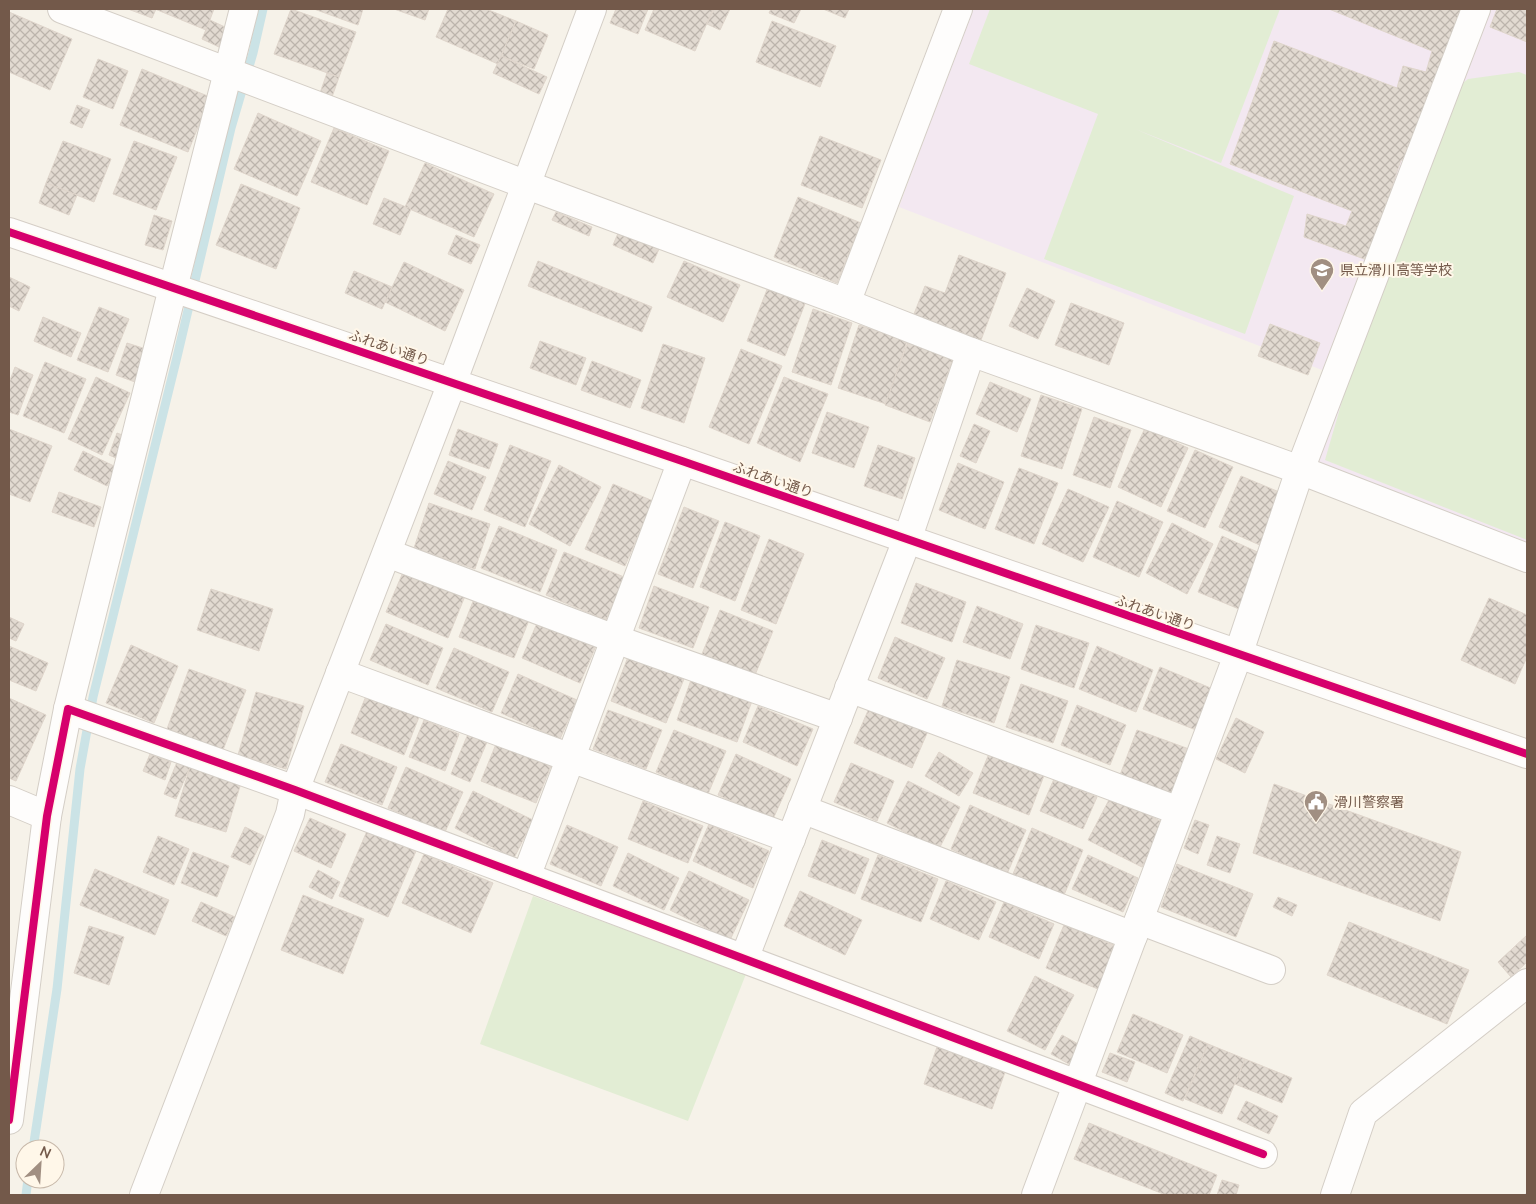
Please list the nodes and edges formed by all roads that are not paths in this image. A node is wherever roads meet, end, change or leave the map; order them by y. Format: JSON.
{"nodes":[{"id":1,"x":62,"y":9,"type":"edge"},
{"id":2,"x":244,"y":9,"type":"edge"},
{"id":3,"x":592,"y":9,"type":"edge"},
{"id":4,"x":958,"y":9,"type":"edge"},
{"id":5,"x":1476,"y":9,"type":"edge"},
{"id":6,"x":229,"y":72,"type":"junction"},
{"id":7,"x":527,"y":185,"type":"junction"},
{"id":8,"x":9,"y":232,"type":"edge"},
{"id":9,"x":172,"y":288,"type":"junction"},
{"id":10,"x":846,"y":303,"type":"junction"},
{"id":11,"x":971,"y":352,"type":"junction"},
{"id":12,"x":452,"y":383,"type":"junction"},
{"id":13,"x":682,"y":461,"type":"junction"},
{"id":14,"x":1300,"y":470,"type":"junction"},
{"id":15,"x":907,"y":540,"type":"junction"},
{"id":16,"x":387,"y":552,"type":"junction"},
{"id":17,"x":1527,"y":558,"type":"edge"},
{"id":18,"x":615,"y":639,"type":"junction"},
{"id":19,"x":1238,"y":655,"type":"junction"},
{"id":20,"x":340,"y":673,"type":"junction"},
{"id":21,"x":849,"y":688,"type":"junction"},
{"id":22,"x":68,"y":709,"type":"junction"},
{"id":23,"x":838,"y":718,"type":"junction"},
{"id":24,"x":1527,"y":754,"type":"edge"},
{"id":25,"x":571,"y":758,"type":"junction"},
{"id":26,"x":295,"y":790,"type":"junction"},
{"id":27,"x":9,"y":800,"type":"edge"},
{"id":28,"x":802,"y":809,"type":"junction"},
{"id":29,"x":1179,"y":811,"type":"junction"},
{"id":30,"x":47,"y":816,"type":"junction"},
{"id":31,"x":790,"y":839,"type":"junction"},
{"id":32,"x":526,"y":877,"type":"junction"},
{"id":33,"x":1136,"y":928,"type":"junction"},
{"id":34,"x":744,"y":959,"type":"junction"},
{"id":35,"x":1271,"y":970,"type":"dead end"},
{"id":36,"x":1527,"y":983,"type":"edge"},
{"id":37,"x":16,"y":1003,"type":"edge"},
{"id":38,"x":1077,"y":1085,"type":"junction"},
{"id":39,"x":9,"y":1120,"type":"edge"},
{"id":40,"x":1263,"y":1154,"type":"dead end"},
{"id":41,"x":144,"y":1195,"type":"edge"},
{"id":42,"x":1036,"y":1195,"type":"edge"},
{"id":43,"x":1335,"y":1195,"type":"edge"}],
"edges":[{"from":1,"to":6,"type":"street"},
{"from":2,"to":6,"type":"street"},
{"from":3,"to":7,"type":"street"},
{"from":4,"to":10,"type":"street"},
{"from":5,"to":14,"type":"street"},
{"from":6,"to":7,"type":"street"},
{"from":6,"to":9,"type":"street"},
{"from":7,"to":10,"type":"street"},
{"from":7,"to":12,"type":"street"},
{"from":8,"to":9,"type":"street","name":"ふれあい通り"},
{"from":9,"to":12,"type":"street","name":"ふれあい通り"},
{"from":9,"to":22,"type":"street"},
{"from":10,"to":11,"type":"street"},
{"from":11,"to":14,"type":"street"},
{"from":11,"to":15,"type":"street"},
{"from":12,"to":13,"type":"street","name":"ふれあい通り"},
{"from":12,"to":16,"type":"street"},
{"from":13,"to":15,"type":"street","name":"ふれあい通り"},
{"from":13,"to":18,"type":"street"},
{"from":14,"to":17,"type":"street"},
{"from":14,"to":19,"type":"street"},
{"from":15,"to":19,"type":"street","name":"ふれあい通り"},
{"from":15,"to":21,"type":"street"},
{"from":16,"to":18,"type":"street"},
{"from":16,"to":20,"type":"street"},
{"from":18,"to":23,"type":"street"},
{"from":18,"to":25,"type":"street"},
{"from":19,"to":24,"type":"street","name":"ふれあい通り"},
{"from":19,"to":29,"type":"street"},
{"from":20,"to":25,"type":"street"},
{"from":20,"to":26,"type":"street"},
{"from":21,"to":23,"type":"street"},
{"from":21,"to":29,"type":"street"},
{"from":22,"to":26,"type":"street"},
{"from":22,"to":30,"type":"street"},
{"from":23,"to":28,"type":"street"},
{"from":25,"to":31,"type":"street"},
{"from":25,"to":32,"type":"street"},
{"from":26,"to":32,"type":"street"},
{"from":26,"to":41,"type":"street"},
{"from":27,"to":30,"type":"street"},
{"from":28,"to":31,"type":"street"},
{"from":28,"to":33,"type":"street"},
{"from":29,"to":33,"type":"street"},
{"from":30,"to":37,"type":"street"},
{"from":31,"to":34,"type":"street"},
{"from":32,"to":34,"type":"street"},
{"from":33,"to":35,"type":"street"},
{"from":33,"to":38,"type":"street"},
{"from":34,"to":38,"type":"street"},
{"from":36,"to":43,"type":"street"},
{"from":37,"to":39,"type":"street"},
{"from":38,"to":40,"type":"street"},
{"from":38,"to":42,"type":"street"}]}
